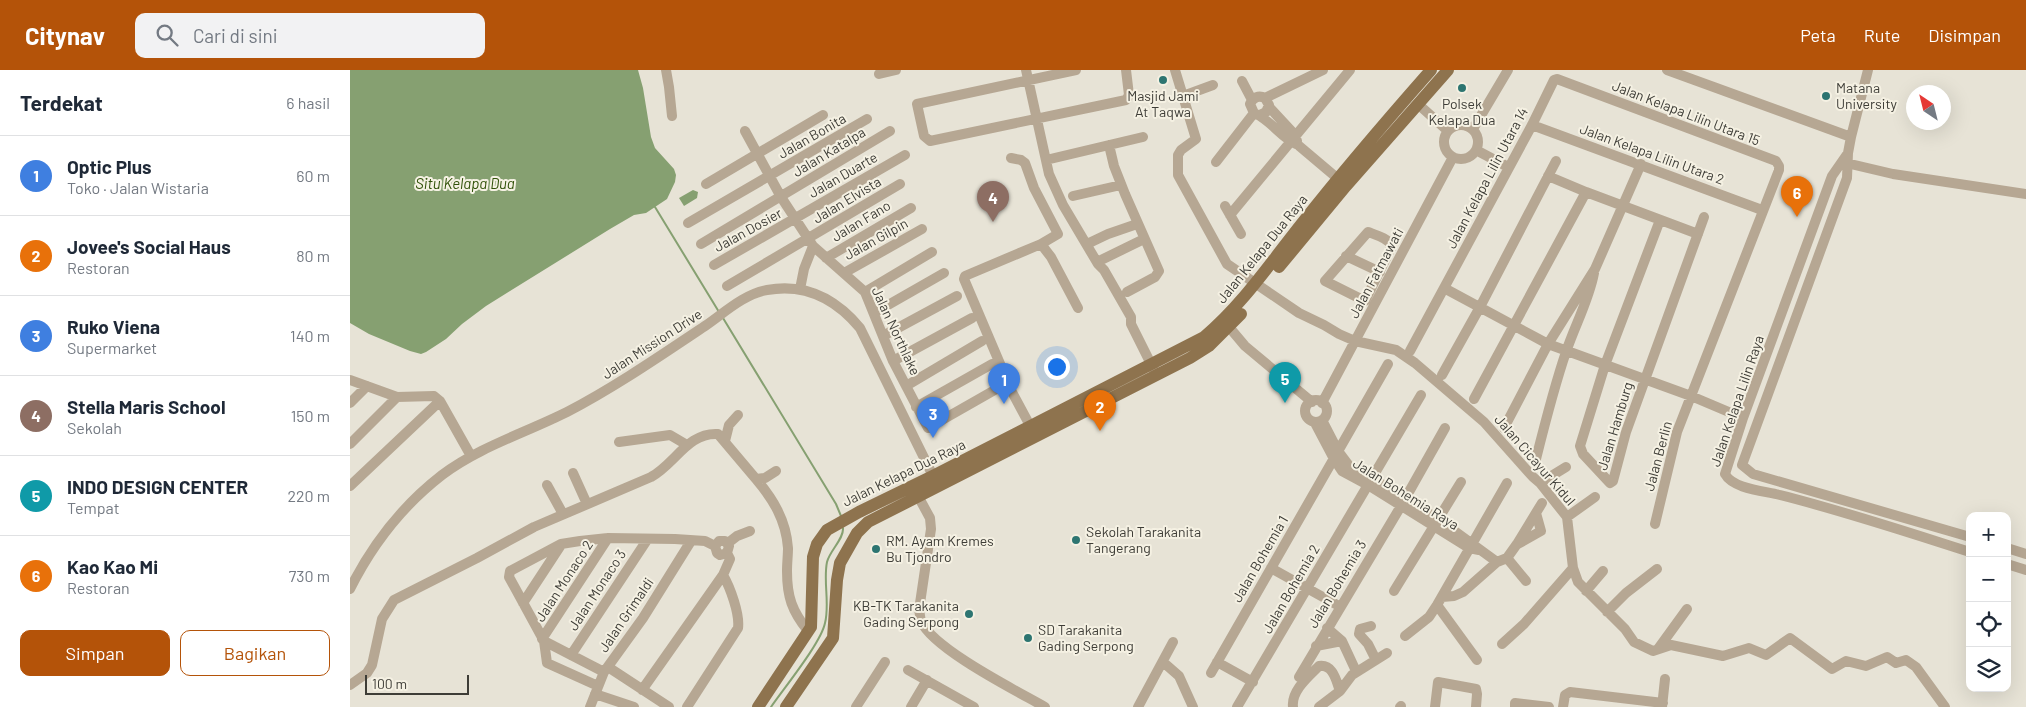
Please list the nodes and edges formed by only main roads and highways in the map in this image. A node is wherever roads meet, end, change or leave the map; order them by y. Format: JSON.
{"nodes":[{"id":1,"x":1436,"y":72,"type":"edge"},
{"id":2,"x":1342,"y":182,"type":"junction"},
{"id":3,"x":1260,"y":285,"type":"junction"},
{"id":4,"x":1154,"y":370,"type":"junction"},
{"id":5,"x":1033,"y":431,"type":"junction"},
{"id":6,"x":861,"y":511,"type":"junction"},
{"id":7,"x":868,"y":522,"type":"junction"},
{"id":8,"x":758,"y":707,"type":"edge"},
{"id":9,"x":786,"y":707,"type":"edge"}],
"edges":[{"from":1,"to":2,"type":"main road","name":"Jalan Kelapa Dua Raya"},
{"from":1,"to":2,"type":"main road","name":"Jalan Kelapa Dua Raya"},
{"from":2,"to":3,"type":"main road","name":"Jalan Kelapa Dua Raya"},
{"from":3,"to":4,"type":"main road","name":"Jalan Kelapa Dua Raya"},
{"from":3,"to":4,"type":"main road","name":"Jalan Kelapa Dua Raya"},
{"from":4,"to":5,"type":"main road","name":"Jalan Kelapa Dua Raya"},
{"from":5,"to":6,"type":"main road","name":"Jalan Kelapa Dua Raya"},
{"from":5,"to":7,"type":"main road","name":"Jalan Kelapa Dua Raya"},
{"from":6,"to":7,"type":"main road"},
{"from":6,"to":8,"type":"main road","name":"Jalan Kelapa Dua Raya"},
{"from":7,"to":9,"type":"main road","name":"Jalan Kelapa Dua Raya"}]}
